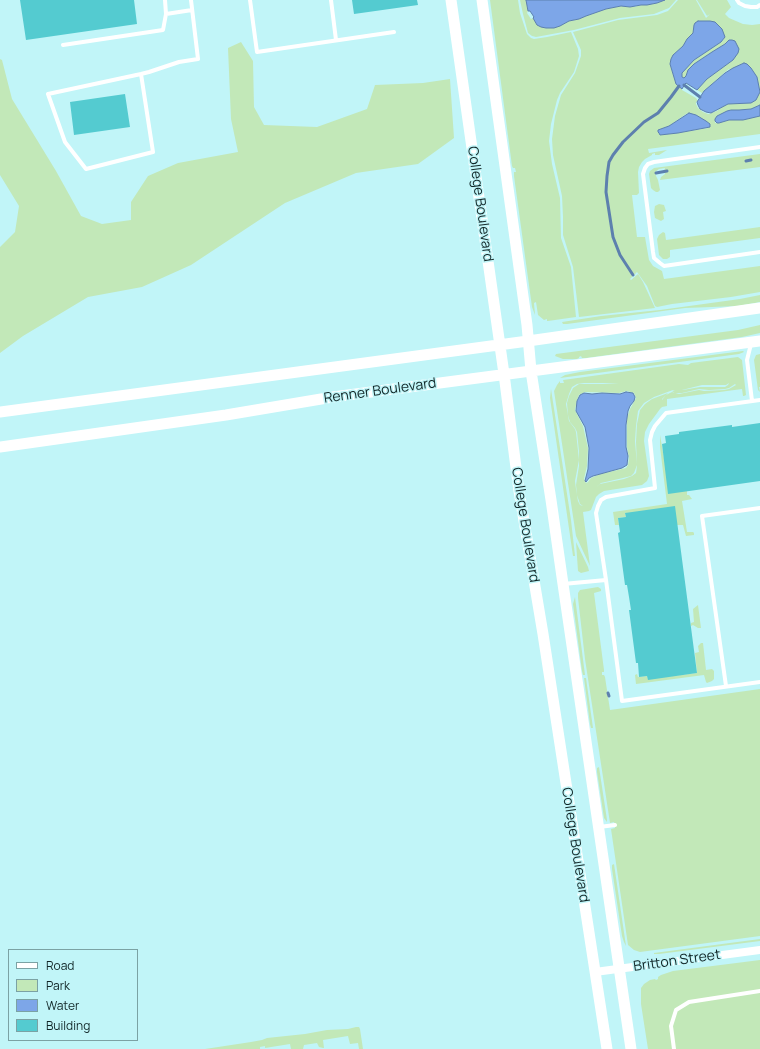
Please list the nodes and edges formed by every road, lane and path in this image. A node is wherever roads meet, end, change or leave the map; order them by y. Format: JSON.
{"nodes":[{"id":1,"x":165,"y":0,"type":"edge"},
{"id":2,"x":191,"y":0,"type":"edge"},
{"id":3,"x":250,"y":0,"type":"edge"},
{"id":4,"x":331,"y":0,"type":"edge"},
{"id":5,"x":451,"y":0,"type":"edge"},
{"id":6,"x":482,"y":0,"type":"edge"},
{"id":7,"x":737,"y":0,"type":"edge"},
{"id":8,"x":760,"y":5,"type":"edge"},
{"id":9,"x":192,"y":10,"type":"junction"},
{"id":10,"x":166,"y":14,"type":"junction"},
{"id":11,"x":394,"y":32,"type":"dead end"},
{"id":12,"x":336,"y":40,"type":"junction"},
{"id":13,"x":63,"y":45,"type":"dead end"},
{"id":14,"x":141,"y":74,"type":"junction"},
{"id":15,"x":760,"y":147,"type":"edge"},
{"id":16,"x":760,"y":252,"type":"edge"},
{"id":17,"x":760,"y":308,"type":"edge"},
{"id":18,"x":528,"y":341,"type":"junction"},
{"id":19,"x":756,"y":342,"type":"edge"},
{"id":20,"x":500,"y":344,"type":"junction"},
{"id":21,"x":531,"y":371,"type":"junction"},
{"id":22,"x":504,"y":374,"type":"junction"},
{"id":23,"x":760,"y":400,"type":"edge"},
{"id":24,"x":752,"y":401,"type":"junction"},
{"id":25,"x":0,"y":412,"type":"edge"},
{"id":26,"x":0,"y":448,"type":"edge"},
{"id":27,"x":760,"y":508,"type":"edge"},
{"id":28,"x":606,"y":580,"type":"junction"},
{"id":29,"x":563,"y":584,"type":"junction"},
{"id":30,"x":760,"y":682,"type":"edge"},
{"id":31,"x":726,"y":686,"type":"junction"},
{"id":32,"x":615,"y":825,"type":"dead end"},
{"id":33,"x":598,"y":827,"type":"junction"},
{"id":34,"x":760,"y":950,"type":"edge"},
{"id":35,"x":619,"y":969,"type":"junction"},
{"id":36,"x":595,"y":972,"type":"junction"},
{"id":37,"x":760,"y":991,"type":"edge"},
{"id":38,"x":606,"y":1049,"type":"edge"},
{"id":39,"x":631,"y":1049,"type":"edge"},
{"id":40,"x":674,"y":1049,"type":"edge"}],
"edges":[{"from":1,"to":10,"type":"lane"},
{"from":2,"to":9,"type":"lane"},
{"from":3,"to":12,"type":"lane"},
{"from":4,"to":12,"type":"lane"},
{"from":5,"to":20,"type":"main road","name":"College Boulevard"},
{"from":6,"to":18,"type":"main road","name":"College Boulevard"},
{"from":7,"to":8,"type":"lane"},
{"from":9,"to":10,"type":"lane"},
{"from":9,"to":14,"type":"lane"},
{"from":10,"to":13,"type":"lane"},
{"from":11,"to":12,"type":"lane"},
{"from":14,"to":14,"type":"lane"},
{"from":15,"to":16,"type":"lane"},
{"from":17,"to":18,"type":"main road"},
{"from":18,"to":20,"type":"main road"},
{"from":18,"to":21,"type":"main road","name":"College Boulevard"},
{"from":19,"to":21,"type":"main road","name":"Renner Boulevard"},
{"from":19,"to":24,"type":"lane"},
{"from":20,"to":22,"type":"main road","name":"College Boulevard"},
{"from":20,"to":25,"type":"main road"},
{"from":21,"to":22,"type":"main road","name":"Renner Boulevard"},
{"from":21,"to":29,"type":"main road","name":"College Boulevard"},
{"from":22,"to":26,"type":"main road","name":"Renner Boulevard"},
{"from":22,"to":36,"type":"main road","name":"College Boulevard"},
{"from":23,"to":24,"type":"lane"},
{"from":24,"to":28,"type":"lane"},
{"from":27,"to":31,"type":"lane"},
{"from":28,"to":29,"type":"lane"},
{"from":28,"to":31,"type":"lane"},
{"from":29,"to":33,"type":"main road","name":"College Boulevard"},
{"from":30,"to":31,"type":"lane"},
{"from":32,"to":33,"type":"lane"},
{"from":33,"to":35,"type":"main road","name":"College Boulevard"},
{"from":34,"to":35,"type":"street","name":"Britton Street"},
{"from":35,"to":36,"type":"street","name":"Britton Street"},
{"from":35,"to":39,"type":"main road","name":"College Boulevard"},
{"from":36,"to":38,"type":"main road","name":"College Boulevard"},
{"from":37,"to":40,"type":"lane"}]}
